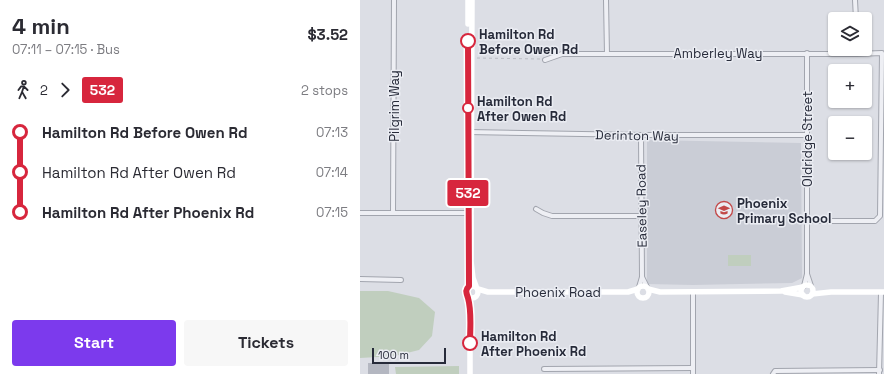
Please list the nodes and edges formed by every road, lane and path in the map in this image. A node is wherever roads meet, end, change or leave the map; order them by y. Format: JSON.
{"nodes":[{"id":1,"x":394,"y":0,"type":"edge"},
{"id":2,"x":468,"y":0,"type":"edge"},
{"id":3,"x":472,"y":0,"type":"edge"},
{"id":4,"x":606,"y":0,"type":"edge"},
{"id":5,"x":855,"y":0,"type":"edge"},
{"id":6,"x":856,"y":12,"type":"edge"},
{"id":7,"x":872,"y":52,"type":"edge"},
{"id":8,"x":806,"y":53,"type":"junction"},
{"id":9,"x":828,"y":53,"type":"edge"},
{"id":10,"x":607,"y":54,"type":"junction"},
{"id":11,"x":474,"y":58,"type":"dead end"},
{"id":12,"x":545,"y":60,"type":"joint"},
{"id":13,"x":470,"y":132,"type":"junction"},
{"id":14,"x":641,"y":136,"type":"junction"},
{"id":15,"x":806,"y":136,"type":"junction"},
{"id":16,"x":536,"y":209,"type":"dead end"},
{"id":17,"x":360,"y":213,"type":"edge"},
{"id":18,"x":393,"y":213,"type":"junction"},
{"id":19,"x":470,"y":213,"type":"junction"},
{"id":20,"x":641,"y":216,"type":"junction"},
{"id":21,"x":807,"y":221,"type":"junction"},
{"id":22,"x":807,"y":274,"type":"junction"},
{"id":23,"x":642,"y":277,"type":"junction"},
{"id":24,"x":360,"y":279,"type":"edge"},
{"id":25,"x":402,"y":280,"type":"dead end"},
{"id":26,"x":474,"y":287,"type":"junction"},
{"id":27,"x":803,"y":287,"type":"junction"},
{"id":28,"x":638,"y":288,"type":"junction"},
{"id":29,"x":812,"y":290,"type":"junction"},
{"id":30,"x":647,"y":291,"type":"junction"},
{"id":31,"x":781,"y":291,"type":"junction"},
{"id":32,"x":488,"y":292,"type":"junction"},
{"id":33,"x":628,"y":292,"type":"junction"},
{"id":34,"x":693,"y":292,"type":"junction"},
{"id":35,"x":883,"y":293,"type":"edge"},
{"id":36,"x":803,"y":295,"type":"junction"},
{"id":37,"x":468,"y":296,"type":"junction"},
{"id":38,"x":477,"y":296,"type":"junction"},
{"id":39,"x":638,"y":296,"type":"junction"},
{"id":40,"x":470,"y":310,"type":"junction"},
{"id":41,"x":693,"y":368,"type":"junction"},
{"id":42,"x":544,"y":369,"type":"dead end"},
{"id":43,"x":880,"y":372,"type":"edge"},
{"id":44,"x":470,"y":374,"type":"edge"},
{"id":45,"x":693,"y":374,"type":"edge"},
{"id":46,"x":773,"y":374,"type":"edge"}],
"edges":[{"from":1,"to":18,"type":"street","name":"Pilgrim Way"},
{"from":2,"to":13,"type":"main road"},
{"from":3,"to":13,"type":"main road"},
{"from":4,"to":10,"type":"street"},
{"from":5,"to":6,"type":"street"},
{"from":7,"to":21,"type":"street","name":"Amberley Way"},
{"from":8,"to":9,"type":"street","name":"Amberley Way"},
{"from":8,"to":10,"type":"street","name":"Amberley Way"},
{"from":8,"to":15,"type":"street","name":"Oldridge Street"},
{"from":10,"to":12,"type":"street","name":"Amberley Way"},
{"from":11,"to":12,"type":"path"},
{"from":13,"to":14,"type":"street","name":"Derinton Way"},
{"from":13,"to":19,"type":"main road"},
{"from":14,"to":15,"type":"street","name":"Derinton Way"},
{"from":14,"to":20,"type":"street","name":"Easeley Road"},
{"from":15,"to":21,"type":"street","name":"Oldridge Street"},
{"from":16,"to":20,"type":"street"},
{"from":17,"to":18,"type":"street"},
{"from":18,"to":19,"type":"street"},
{"from":19,"to":26,"type":"main road"},
{"from":20,"to":23,"type":"street","name":"Easeley Road"},
{"from":21,"to":22,"type":"street","name":"Oldridge Street"},
{"from":22,"to":27,"type":"street","name":"Oldridge Street"},
{"from":22,"to":29,"type":"street","name":"Oldridge Street"},
{"from":23,"to":28,"type":"street","name":"Easeley Road"},
{"from":23,"to":30,"type":"street","name":"Easeley Road"},
{"from":24,"to":25,"type":"street"},
{"from":26,"to":32,"type":"main road","name":"Phoenix Road"},
{"from":26,"to":37,"type":"main road"},
{"from":26,"to":38,"type":"main road"},
{"from":27,"to":29,"type":"main road"},
{"from":27,"to":31,"type":"main road"},
{"from":27,"to":36,"type":"main road"},
{"from":28,"to":30,"type":"main road"},
{"from":28,"to":33,"type":"main road","name":"Phoenix Road"},
{"from":28,"to":39,"type":"main road"},
{"from":29,"to":35,"type":"main road"},
{"from":29,"to":36,"type":"main road"},
{"from":30,"to":34,"type":"main road"},
{"from":30,"to":39,"type":"main road"},
{"from":31,"to":34,"type":"main road"},
{"from":31,"to":36,"type":"main road"},
{"from":32,"to":33,"type":"main road","name":"Phoenix Road"},
{"from":32,"to":38,"type":"main road","name":"Phoenix Road"},
{"from":33,"to":39,"type":"main road","name":"Phoenix Road"},
{"from":34,"to":41,"type":"street"},
{"from":35,"to":43,"type":"street"},
{"from":37,"to":38,"type":"main road","name":"Phoenix Road"},
{"from":37,"to":40,"type":"main road"},
{"from":38,"to":40,"type":"main road"},
{"from":40,"to":44,"type":"main road"},
{"from":41,"to":42,"type":"street"},
{"from":41,"to":45,"type":"street"},
{"from":43,"to":46,"type":"street"}]}
